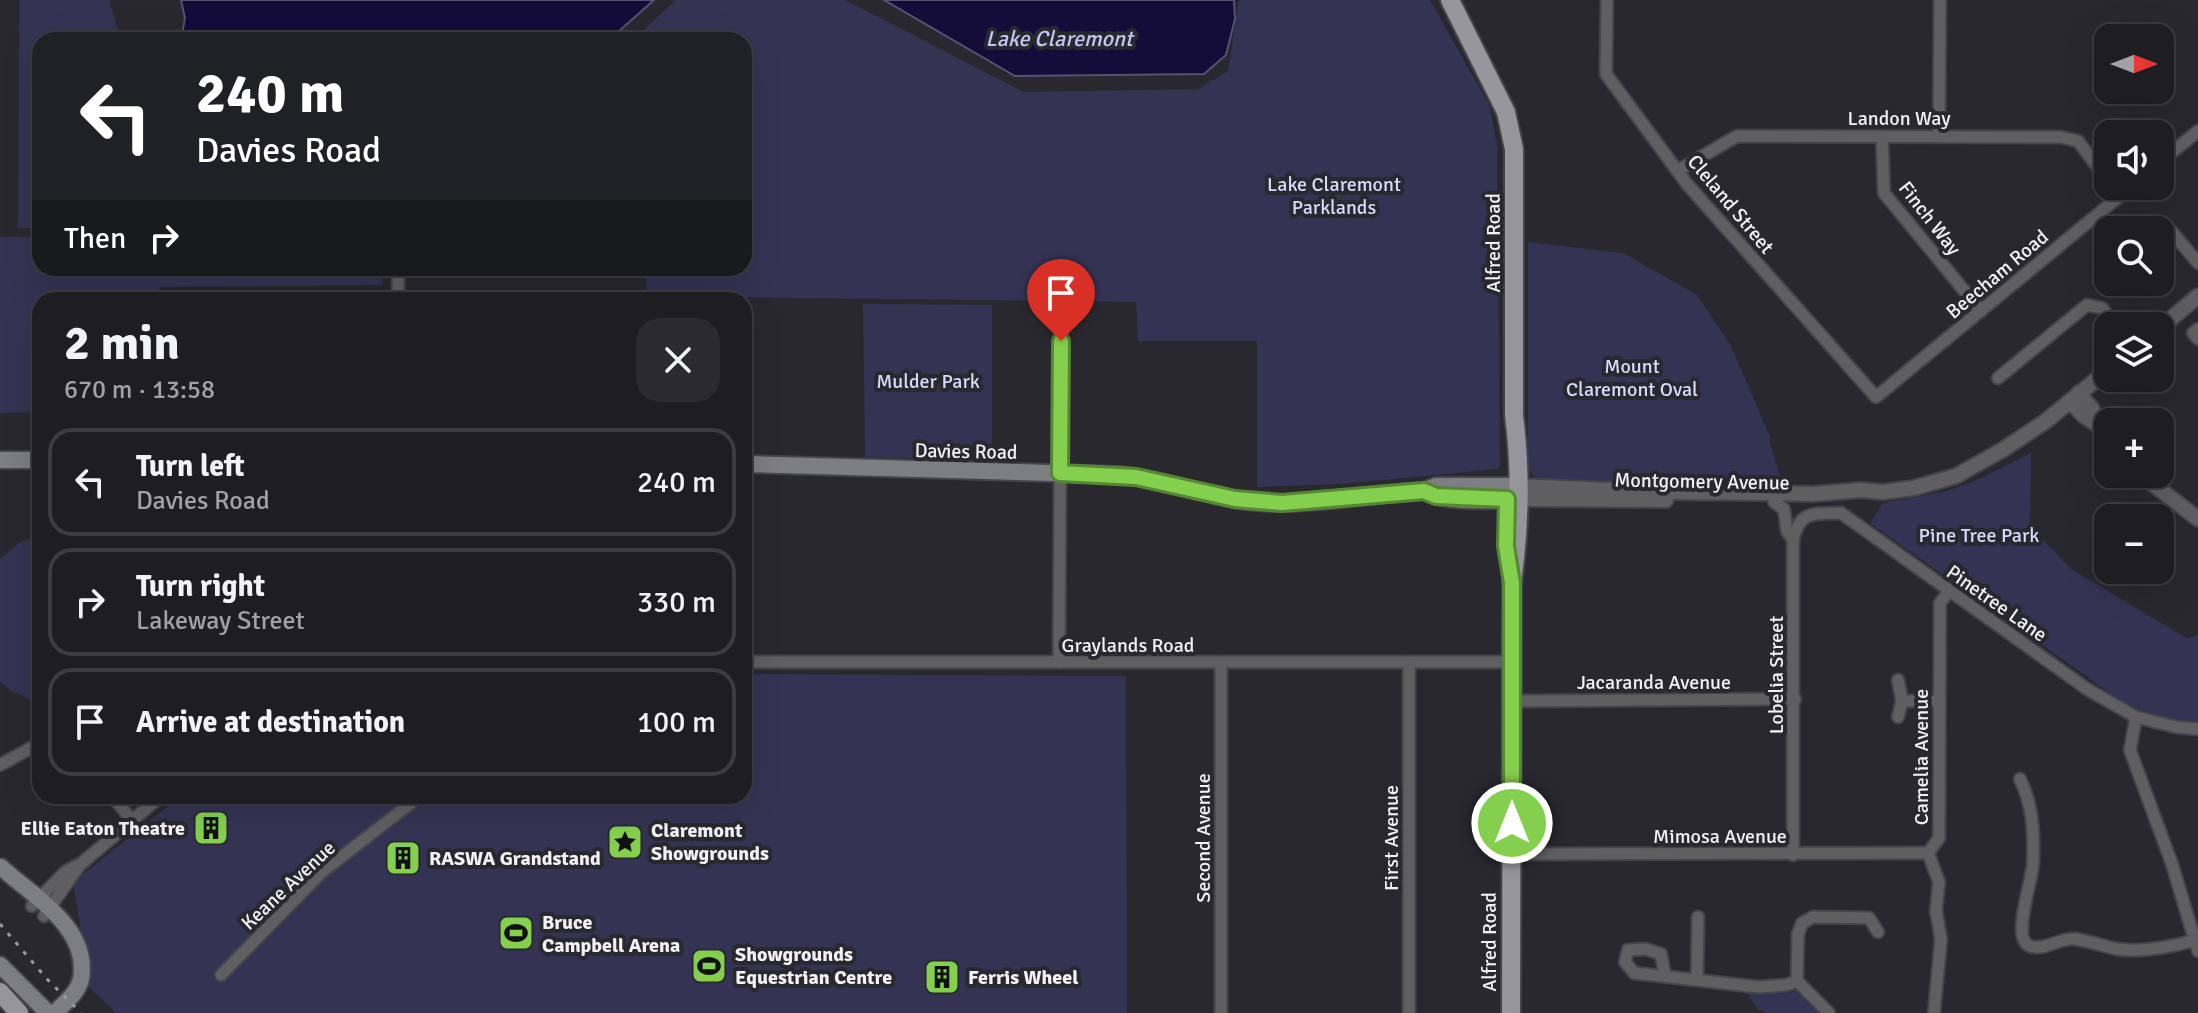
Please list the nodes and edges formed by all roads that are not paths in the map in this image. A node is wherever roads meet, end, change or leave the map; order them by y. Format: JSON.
{"nodes":[{"id":1,"x":1440,"y":0,"type":"edge"},
{"id":2,"x":1450,"y":0,"type":"edge"},
{"id":3,"x":1607,"y":0,"type":"edge"},
{"id":4,"x":1940,"y":0,"type":"edge"},
{"id":5,"x":1489,"y":77,"type":"junction"},
{"id":6,"x":2198,"y":131,"type":"edge"},
{"id":7,"x":1882,"y":136,"type":"junction"},
{"id":8,"x":1939,"y":136,"type":"junction"},
{"id":9,"x":2174,"y":151,"type":"edge"},
{"id":10,"x":2094,"y":162,"type":"edge"},
{"id":11,"x":1679,"y":170,"type":"junction"},
{"id":12,"x":2100,"y":200,"type":"edge"},
{"id":13,"x":2174,"y":234,"type":"edge"},
{"id":14,"x":2198,"y":263,"type":"edge"},
{"id":15,"x":2198,"y":296,"type":"edge"},
{"id":16,"x":1981,"y":311,"type":"junction"},
{"id":17,"x":1061,"y":312,"type":"dead end"},
{"id":18,"x":2104,"y":312,"type":"edge"},
{"id":19,"x":2174,"y":316,"type":"edge"},
{"id":20,"x":2198,"y":329,"type":"edge"},
{"id":21,"x":2198,"y":339,"type":"edge"},
{"id":22,"x":1998,"y":378,"type":"dead end"},
{"id":23,"x":2094,"y":381,"type":"edge"},
{"id":24,"x":1885,"y":390,"type":"joint"},
{"id":25,"x":2075,"y":397,"type":"junction"},
{"id":26,"x":2094,"y":413,"type":"edge"},
{"id":27,"x":0,"y":460,"type":"edge"},
{"id":28,"x":32,"y":460,"type":"edge"},
{"id":29,"x":752,"y":464,"type":"edge"},
{"id":30,"x":1060,"y":473,"type":"junction"},
{"id":31,"x":2158,"y":488,"type":"edge"},
{"id":32,"x":1513,"y":492,"type":"junction"},
{"id":33,"x":1768,"y":499,"type":"junction"},
{"id":34,"x":2198,"y":519,"type":"edge"},
{"id":35,"x":1793,"y":540,"type":"junction"},
{"id":36,"x":1949,"y":591,"type":"junction"},
{"id":37,"x":752,"y":662,"type":"edge"},
{"id":38,"x":1059,"y":662,"type":"junction"},
{"id":39,"x":1409,"y":662,"type":"junction"},
{"id":40,"x":1513,"y":662,"type":"junction"},
{"id":41,"x":1221,"y":663,"type":"junction"},
{"id":42,"x":1898,"y":680,"type":"dead end"},
{"id":43,"x":1795,"y":699,"type":"junction"},
{"id":44,"x":1513,"y":701,"type":"junction"},
{"id":45,"x":1902,"y":701,"type":"junction"},
{"id":46,"x":1939,"y":701,"type":"junction"},
{"id":47,"x":1898,"y":717,"type":"dead end"},
{"id":48,"x":2136,"y":717,"type":"junction"},
{"id":49,"x":2198,"y":729,"type":"edge"},
{"id":50,"x":32,"y":747,"type":"edge"},
{"id":51,"x":0,"y":765,"type":"edge"},
{"id":52,"x":2020,"y":779,"type":"dead end"},
{"id":53,"x":119,"y":804,"type":"edge"},
{"id":54,"x":151,"y":804,"type":"edge"},
{"id":55,"x":410,"y":804,"type":"edge"},
{"id":56,"x":132,"y":820,"type":"junction"},
{"id":57,"x":1928,"y":853,"type":"junction"},
{"id":58,"x":1511,"y":854,"type":"junction"},
{"id":59,"x":1793,"y":855,"type":"junction"},
{"id":60,"x":0,"y":866,"type":"edge"},
{"id":61,"x":41,"y":907,"type":"junction"},
{"id":62,"x":1698,"y":917,"type":"dead end"},
{"id":63,"x":1878,"y":932,"type":"dead end"},
{"id":64,"x":2197,"y":945,"type":"edge"},
{"id":65,"x":0,"y":965,"type":"edge"},
{"id":66,"x":221,"y":975,"type":"dead end"},
{"id":67,"x":1665,"y":976,"type":"dead end"},
{"id":68,"x":1697,"y":979,"type":"junction"},
{"id":69,"x":1797,"y":981,"type":"junction"},
{"id":70,"x":0,"y":992,"type":"edge"},
{"id":71,"x":0,"y":1008,"type":"edge"},
{"id":72,"x":6,"y":1013,"type":"edge"},
{"id":73,"x":19,"y":1013,"type":"edge"},
{"id":74,"x":48,"y":1013,"type":"edge"},
{"id":75,"x":55,"y":1013,"type":"edge"},
{"id":76,"x":1221,"y":1013,"type":"edge"},
{"id":77,"x":1409,"y":1013,"type":"edge"},
{"id":78,"x":1511,"y":1013,"type":"edge"},
{"id":79,"x":1829,"y":1013,"type":"edge"},
{"id":80,"x":1934,"y":1013,"type":"edge"}],
"edges":[{"from":1,"to":5,"type":"main road","name":"Alfred Road"},
{"from":2,"to":5,"type":"main road","name":"Alfred Road"},
{"from":3,"to":11,"type":"street","name":"Cleland Street"},
{"from":4,"to":8,"type":"street"},
{"from":5,"to":32,"type":"main road","name":"Alfred Road"},
{"from":6,"to":9,"type":"street"},
{"from":7,"to":8,"type":"street","name":"Landon Way"},
{"from":7,"to":11,"type":"street","name":"Landon Way"},
{"from":7,"to":16,"type":"street","name":"Finch Way"},
{"from":8,"to":10,"type":"street","name":"Landon Way"},
{"from":11,"to":24,"type":"street","name":"Cleland Street"},
{"from":12,"to":16,"type":"street","name":"Beecham Road"},
{"from":13,"to":14,"type":"street"},
{"from":15,"to":19,"type":"street"},
{"from":16,"to":24,"type":"street","name":"Beecham Road"},
{"from":17,"to":30,"type":"street"},
{"from":18,"to":22,"type":"street"},
{"from":20,"to":21,"type":"street"},
{"from":23,"to":25,"type":"street","name":"Montgomery Avenue"},
{"from":25,"to":26,"type":"street"},
{"from":25,"to":33,"type":"street","name":"Montgomery Avenue"},
{"from":27,"to":28,"type":"main road"},
{"from":29,"to":30,"type":"main road","name":"Davies Road"},
{"from":30,"to":32,"type":"main road","name":"Davies Road"},
{"from":30,"to":38,"type":"street"},
{"from":31,"to":34,"type":"street"},
{"from":32,"to":33,"type":"street","name":"Montgomery Avenue"},
{"from":32,"to":40,"type":"main road","name":"Alfred Road"},
{"from":33,"to":35,"type":"street","name":"Lobelia Street"},
{"from":35,"to":36,"type":"street","name":"Pinetree Lane"},
{"from":35,"to":43,"type":"street","name":"Lobelia Street"},
{"from":36,"to":46,"type":"street","name":"Camelia Avenue"},
{"from":36,"to":48,"type":"street","name":"Pinetree Lane"},
{"from":37,"to":38,"type":"street","name":"Graylands Road"},
{"from":38,"to":41,"type":"street","name":"Graylands Road"},
{"from":39,"to":40,"type":"street","name":"Graylands Road"},
{"from":39,"to":41,"type":"street","name":"Graylands Road"},
{"from":39,"to":77,"type":"street","name":"First Avenue"},
{"from":40,"to":44,"type":"main road","name":"Alfred Road"},
{"from":41,"to":76,"type":"street","name":"Second Avenue"},
{"from":42,"to":45,"type":"street"},
{"from":43,"to":44,"type":"street","name":"Jacaranda Avenue"},
{"from":43,"to":59,"type":"street","name":"Lobelia Street"},
{"from":44,"to":58,"type":"main road","name":"Alfred Road"},
{"from":45,"to":46,"type":"street"},
{"from":45,"to":47,"type":"street"},
{"from":46,"to":57,"type":"street","name":"Camelia Avenue"},
{"from":48,"to":49,"type":"street","name":"Pinetree Lane"},
{"from":48,"to":64,"type":"street"},
{"from":50,"to":51,"type":"street"},
{"from":52,"to":64,"type":"street"},
{"from":53,"to":56,"type":"street"},
{"from":54,"to":56,"type":"street"},
{"from":55,"to":66,"type":"street","name":"Keane Avenue"},
{"from":56,"to":61,"type":"street"},
{"from":57,"to":59,"type":"street","name":"Mimosa Avenue"},
{"from":57,"to":80,"type":"street","name":"Camelia Avenue"},
{"from":58,"to":59,"type":"street","name":"Mimosa Avenue"},
{"from":58,"to":78,"type":"main road","name":"Alfred Road"},
{"from":60,"to":61,"type":"main road"},
{"from":61,"to":75,"type":"main road"},
{"from":62,"to":68,"type":"street"},
{"from":63,"to":69,"type":"street"},
{"from":65,"to":74,"type":"main road"},
{"from":67,"to":68,"type":"street"},
{"from":68,"to":69,"type":"street"},
{"from":69,"to":79,"type":"street"},
{"from":70,"to":73,"type":"main road"},
{"from":71,"to":72,"type":"main road"}]}
